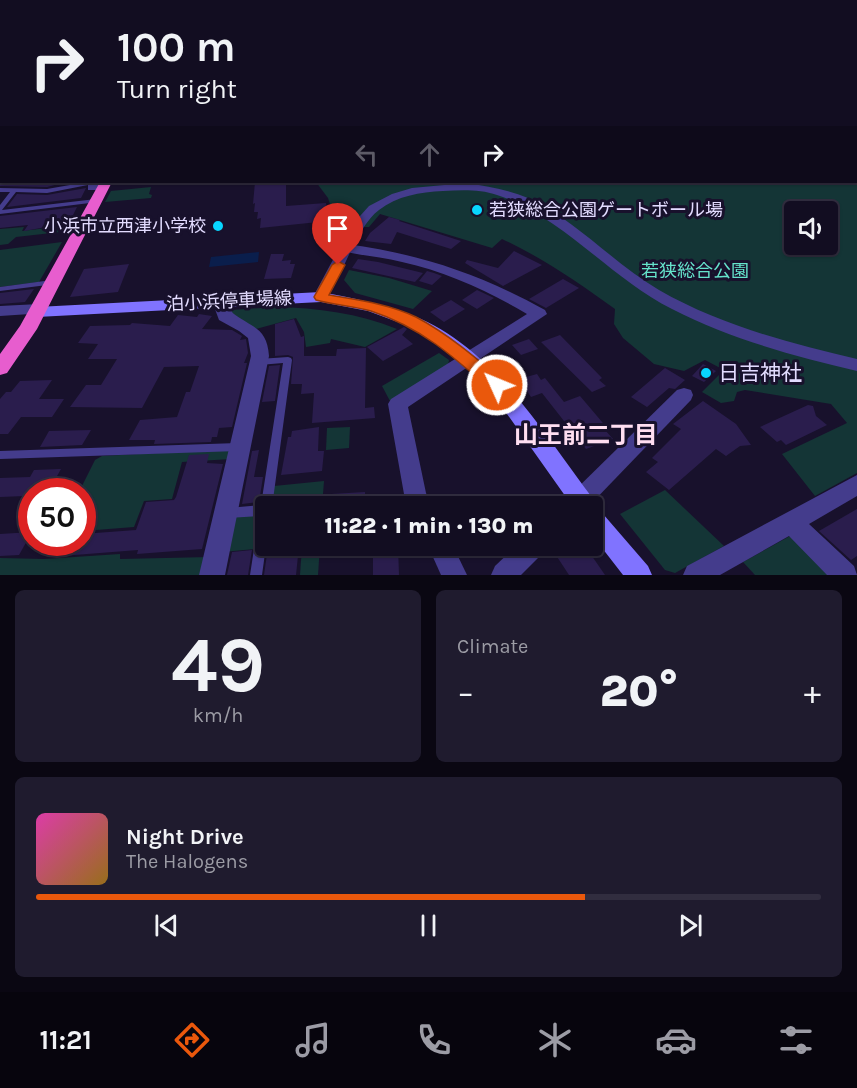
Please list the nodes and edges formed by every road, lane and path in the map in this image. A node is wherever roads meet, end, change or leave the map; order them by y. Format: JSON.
{"nodes":[{"id":1,"x":26,"y":183,"type":"edge"},
{"id":2,"x":98,"y":187,"type":"edge"},
{"id":3,"x":18,"y":189,"type":"junction"},
{"id":4,"x":0,"y":190,"type":"edge"},
{"id":5,"x":0,"y":210,"type":"edge"},
{"id":6,"x":347,"y":248,"type":"junction"},
{"id":7,"x":53,"y":282,"type":"junction"},
{"id":8,"x":0,"y":289,"type":"edge"},
{"id":9,"x":321,"y":297,"type":"junction"},
{"id":10,"x":220,"y":301,"type":"junction"},
{"id":11,"x":38,"y":310,"type":"junction"},
{"id":12,"x":0,"y":311,"type":"edge"},
{"id":13,"x":469,"y":359,"type":"junction"},
{"id":14,"x":259,"y":362,"type":"junction"},
{"id":15,"x":857,"y":365,"type":"edge"},
{"id":16,"x":0,"y":368,"type":"edge"},
{"id":17,"x":684,"y":395,"type":"dead end"},
{"id":18,"x":240,"y":447,"type":"junction"},
{"id":19,"x":0,"y":455,"type":"edge"},
{"id":20,"x":857,"y":485,"type":"edge"},
{"id":21,"x":268,"y":496,"type":"edge"},
{"id":22,"x":416,"y":496,"type":"edge"},
{"id":23,"x":575,"y":496,"type":"edge"},
{"id":24,"x":593,"y":496,"type":"edge"},
{"id":25,"x":255,"y":510,"type":"edge"},
{"id":26,"x":226,"y":514,"type":"junction"},
{"id":27,"x":792,"y":523,"type":"junction"},
{"id":28,"x":603,"y":531,"type":"edge"},
{"id":29,"x":259,"y":556,"type":"edge"},
{"id":30,"x":445,"y":556,"type":"edge"},
{"id":31,"x":523,"y":556,"type":"edge"},
{"id":32,"x":213,"y":575,"type":"edge"},
{"id":33,"x":256,"y":575,"type":"edge"},
{"id":34,"x":454,"y":575,"type":"edge"},
{"id":35,"x":504,"y":575,"type":"edge"},
{"id":36,"x":639,"y":575,"type":"edge"},
{"id":37,"x":696,"y":575,"type":"edge"},
{"id":38,"x":845,"y":575,"type":"edge"}],
"edges":[{"from":1,"to":3,"type":"lane"},
{"from":2,"to":3,"type":"lane"},
{"from":2,"to":5,"type":"lane"},
{"from":2,"to":7,"type":"highway"},
{"from":3,"to":4,"type":"lane"},
{"from":3,"to":5,"type":"lane"},
{"from":6,"to":9,"type":"street"},
{"from":6,"to":13,"type":"street"},
{"from":6,"to":15,"type":"street"},
{"from":7,"to":8,"type":"lane"},
{"from":7,"to":11,"type":"highway"},
{"from":9,"to":10,"type":"main road","name":"泊小浜停車場線"},
{"from":9,"to":13,"type":"main road","name":"泊小浜停車場線"},
{"from":10,"to":11,"type":"main road","name":"泊小浜停車場線"},
{"from":10,"to":14,"type":"street"},
{"from":11,"to":12,"type":"street"},
{"from":11,"to":16,"type":"highway"},
{"from":13,"to":22,"type":"street"},
{"from":13,"to":23,"type":"main road","name":"泊小浜停車場線"},
{"from":14,"to":18,"type":"street"},
{"from":14,"to":21,"type":"lane"},
{"from":17,"to":24,"type":"street"},
{"from":18,"to":19,"type":"lane"},
{"from":18,"to":26,"type":"street"},
{"from":20,"to":27,"type":"street"},
{"from":25,"to":26,"type":"lane"},
{"from":26,"to":32,"type":"street"},
{"from":27,"to":37,"type":"street"},
{"from":27,"to":38,"type":"street"},
{"from":28,"to":36,"type":"main road","name":"泊小浜停車場線"},
{"from":29,"to":33,"type":"lane"},
{"from":30,"to":34,"type":"street"},
{"from":31,"to":35,"type":"street"}]}
